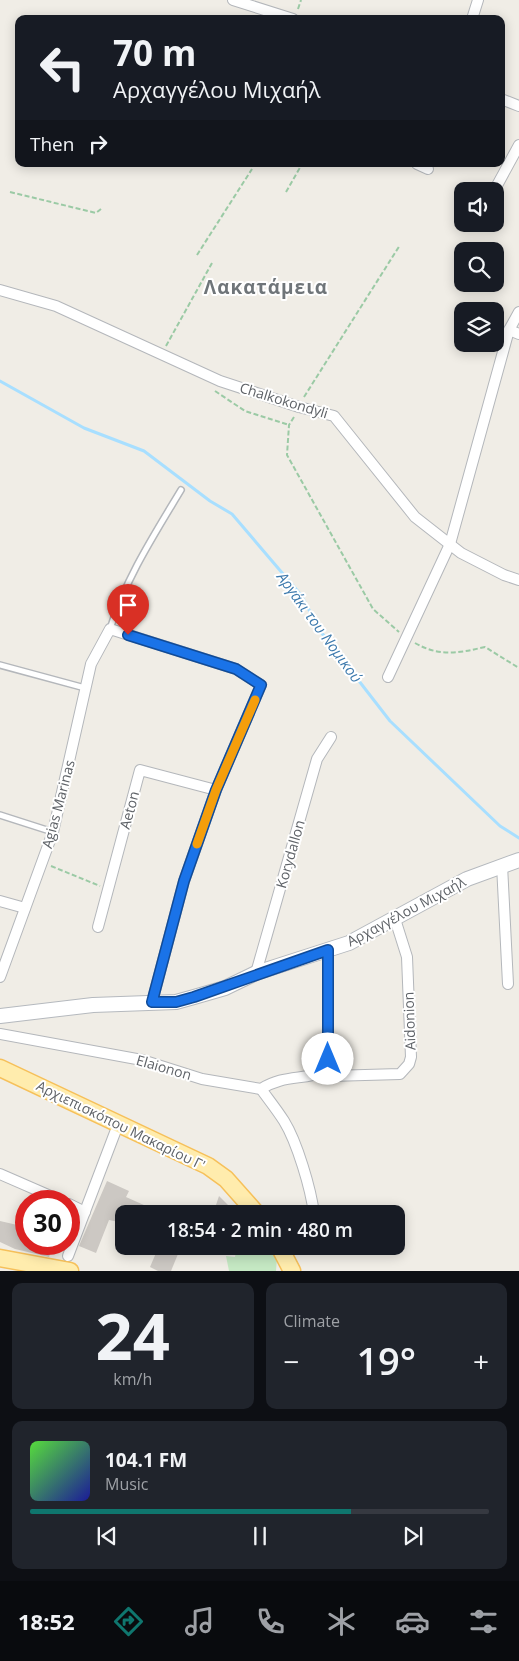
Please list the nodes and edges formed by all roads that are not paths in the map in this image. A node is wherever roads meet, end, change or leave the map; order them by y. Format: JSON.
{"nodes":[{"id":1,"x":233,"y":0,"type":"edge"},
{"id":2,"x":478,"y":0,"type":"edge"},
{"id":3,"x":271,"y":15,"type":"edge"},
{"id":4,"x":473,"y":15,"type":"edge"},
{"id":5,"x":505,"y":101,"type":"edge"},
{"id":6,"x":519,"y":106,"type":"edge"},
{"id":7,"x":519,"y":145,"type":"edge"},
{"id":8,"x":424,"y":167,"type":"edge"},
{"id":9,"x":428,"y":169,"type":"dead end"},
{"id":10,"x":499,"y":182,"type":"edge"},
{"id":11,"x":0,"y":290,"type":"edge"},
{"id":12,"x":519,"y":312,"type":"edge"},
{"id":13,"x":509,"y":330,"type":"junction"},
{"id":14,"x":519,"y":334,"type":"edge"},
{"id":15,"x":181,"y":490,"type":"dead end"},
{"id":16,"x":450,"y":544,"type":"junction"},
{"id":17,"x":519,"y":580,"type":"edge"},
{"id":18,"x":110,"y":630,"type":"junction"},
{"id":19,"x":0,"y":664,"type":"edge"},
{"id":20,"x":388,"y":677,"type":"dead end"},
{"id":21,"x":86,"y":688,"type":"junction"},
{"id":22,"x":331,"y":737,"type":"dead end"},
{"id":23,"x":216,"y":790,"type":"junction"},
{"id":24,"x":0,"y":815,"type":"edge"},
{"id":25,"x":53,"y":832,"type":"junction"},
{"id":26,"x":519,"y":860,"type":"edge"},
{"id":27,"x":502,"y":865,"type":"junction"},
{"id":28,"x":0,"y":901,"type":"edge"},
{"id":29,"x":25,"y":908,"type":"junction"},
{"id":30,"x":395,"y":919,"type":"junction"},
{"id":31,"x":98,"y":927,"type":"dead end"},
{"id":32,"x":328,"y":950,"type":"junction"},
{"id":33,"x":256,"y":973,"type":"junction"},
{"id":34,"x":0,"y":977,"type":"edge"},
{"id":35,"x":508,"y":984,"type":"dead end"},
{"id":36,"x":152,"y":1002,"type":"junction"},
{"id":37,"x":0,"y":1016,"type":"edge"},
{"id":38,"x":0,"y":1034,"type":"edge"},
{"id":39,"x":0,"y":1068,"type":"edge"},
{"id":40,"x":325,"y":1072,"type":"junction"},
{"id":41,"x":261,"y":1089,"type":"junction"},
{"id":42,"x":119,"y":1122,"type":"junction"},
{"id":43,"x":0,"y":1174,"type":"edge"},
{"id":44,"x":37,"y":1190,"type":"edge"},
{"id":45,"x":249,"y":1205,"type":"edge"},
{"id":46,"x":313,"y":1205,"type":"edge"},
{"id":47,"x":80,"y":1210,"type":"edge"},
{"id":48,"x":85,"y":1212,"type":"junction"},
{"id":49,"x":283,"y":1255,"type":"edge"},
{"id":50,"x":284,"y":1255,"type":"edge"},
{"id":51,"x":0,"y":1258,"type":"edge"},
{"id":52,"x":69,"y":1264,"type":"edge"},
{"id":53,"x":0,"y":1270,"type":"edge"},
{"id":54,"x":5,"y":1271,"type":"edge"},
{"id":55,"x":286,"y":1271,"type":"edge"},
{"id":56,"x":292,"y":1271,"type":"edge"}],
"edges":[{"from":1,"to":3,"type":"street"},
{"from":2,"to":4,"type":"street"},
{"from":5,"to":6,"type":"street"},
{"from":7,"to":10,"type":"street"},
{"from":8,"to":9,"type":"street"},
{"from":11,"to":16,"type":"street","name":"Chalkokondyli"},
{"from":12,"to":13,"type":"street"},
{"from":13,"to":14,"type":"street"},
{"from":13,"to":16,"type":"street"},
{"from":15,"to":18,"type":"lane"},
{"from":16,"to":17,"type":"street","name":"Chalkokondyli"},
{"from":16,"to":20,"type":"street"},
{"from":18,"to":21,"type":"street","name":"Agias Marinas"},
{"from":18,"to":23,"type":"street"},
{"from":19,"to":21,"type":"lane"},
{"from":21,"to":25,"type":"street","name":"Agias Marinas"},
{"from":22,"to":33,"type":"street","name":"Korydallon"},
{"from":23,"to":31,"type":"street","name":"Aeton"},
{"from":23,"to":36,"type":"street"},
{"from":24,"to":25,"type":"lane"},
{"from":25,"to":29,"type":"street","name":"Agias Marinas"},
{"from":26,"to":27,"type":"street","name":"Αρχαγγέλου Μιχαήλ"},
{"from":27,"to":30,"type":"street","name":"Αρχαγγέλου Μιχαήλ"},
{"from":27,"to":35,"type":"street"},
{"from":28,"to":29,"type":"street"},
{"from":29,"to":34,"type":"street","name":"Agias Marinas"},
{"from":30,"to":32,"type":"street","name":"Αρχαγγέλου Μιχαήλ"},
{"from":30,"to":40,"type":"street","name":"Aidonion"},
{"from":32,"to":33,"type":"street","name":"Αρχαγγέλου Μιχαήλ"},
{"from":32,"to":40,"type":"street"},
{"from":33,"to":36,"type":"street","name":"Αρχαγγέλου Μιχαήλ"},
{"from":36,"to":37,"type":"street","name":"Αρχαγγέλου Μιχαήλ"},
{"from":38,"to":41,"type":"street","name":"Elaionon"},
{"from":39,"to":42,"type":"main road","name":"Αρχιεπισκόπου Μακαρίου Γ'"},
{"from":40,"to":41,"type":"street"},
{"from":41,"to":46,"type":"street"},
{"from":42,"to":45,"type":"main road","name":"Αρχιεπισκόπου Μακαρίου Γ'"},
{"from":42,"to":48,"type":"street"},
{"from":43,"to":44,"type":"street"},
{"from":47,"to":48,"type":"street"},
{"from":48,"to":52,"type":"street"},
{"from":49,"to":55,"type":"main road"},
{"from":50,"to":56,"type":"main road"},
{"from":51,"to":52,"type":"main road"},
{"from":53,"to":54,"type":"main road"}]}
